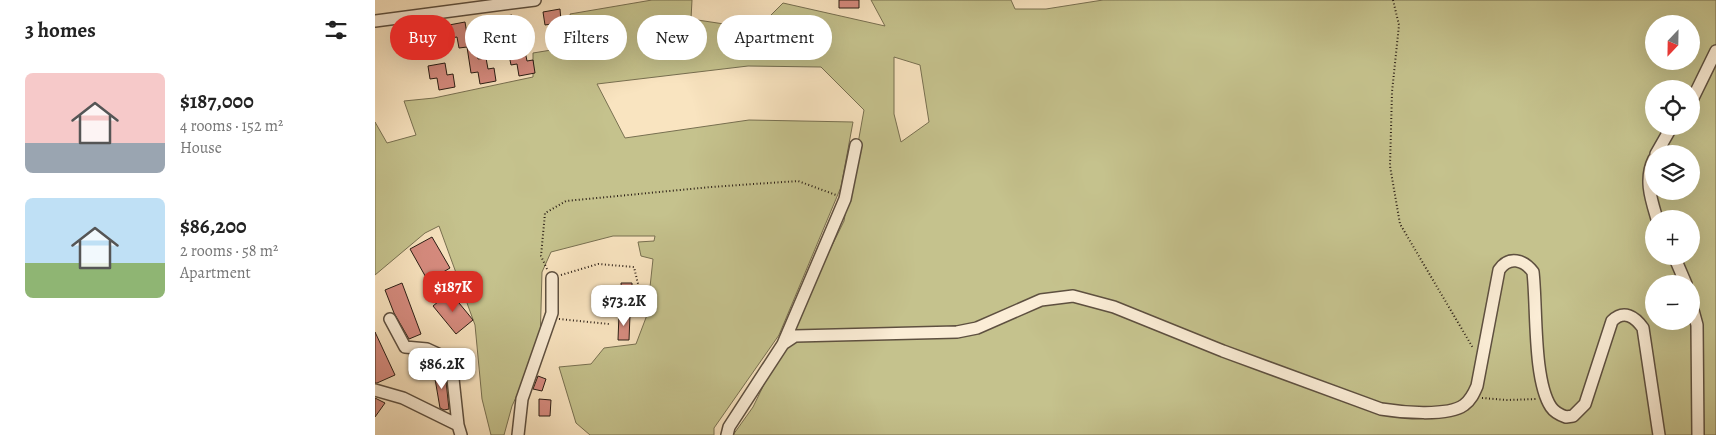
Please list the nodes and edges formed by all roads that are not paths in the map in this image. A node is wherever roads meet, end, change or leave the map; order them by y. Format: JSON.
{"nodes":[{"id":1,"x":527,"y":0,"type":"edge"},
{"id":2,"x":375,"y":21,"type":"edge"},
{"id":3,"x":1716,"y":51,"type":"edge"},
{"id":4,"x":1700,"y":84,"type":"edge"},
{"id":5,"x":856,"y":145,"type":"dead end"},
{"id":6,"x":553,"y":278,"type":"road end"},
{"id":7,"x":390,"y":319,"type":"dead end"},
{"id":8,"x":1697,"y":330,"type":"edge"},
{"id":9,"x":783,"y":344,"type":"junction"},
{"id":10,"x":375,"y":390,"type":"edge"},
{"id":11,"x":460,"y":430,"type":"edge"},
{"id":12,"x":518,"y":435,"type":"edge"},
{"id":13,"x":727,"y":435,"type":"edge"},
{"id":14,"x":1659,"y":435,"type":"edge"},
{"id":15,"x":1698,"y":435,"type":"edge"}],
"edges":[{"from":1,"to":2,"type":"street"},
{"from":3,"to":4,"type":"street"},
{"from":5,"to":9,"type":"street"},
{"from":6,"to":12,"type":"street"},
{"from":7,"to":11,"type":"street"},
{"from":8,"to":15,"type":"street"},
{"from":9,"to":13,"type":"street"},
{"from":9,"to":14,"type":"street"},
{"from":10,"to":11,"type":"street"}]}
